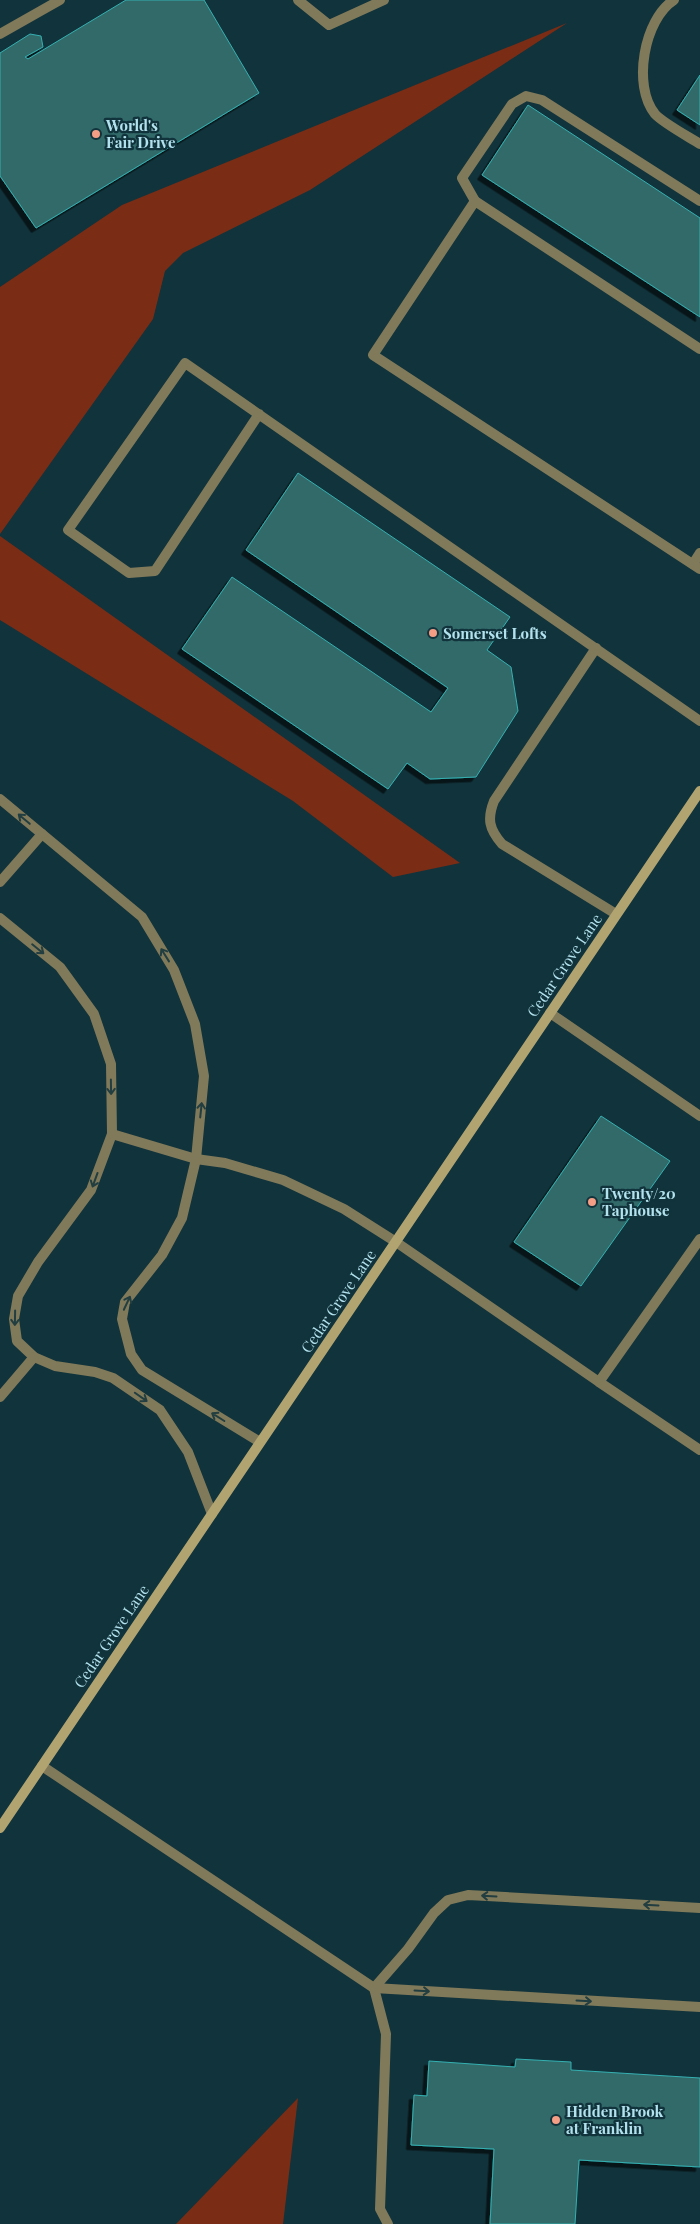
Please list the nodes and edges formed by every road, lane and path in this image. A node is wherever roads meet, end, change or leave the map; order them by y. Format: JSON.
{"nodes":[{"id":1,"x":60,"y":0,"type":"edge"},
{"id":2,"x":298,"y":0,"type":"edge"},
{"id":3,"x":384,"y":0,"type":"edge"},
{"id":4,"x":674,"y":0,"type":"edge"},
{"id":5,"x":0,"y":34,"type":"edge"},
{"id":6,"x":700,"y":144,"type":"edge"},
{"id":7,"x":475,"y":201,"type":"junction"},
{"id":8,"x":700,"y":201,"type":"edge"},
{"id":9,"x":700,"y":349,"type":"edge"},
{"id":10,"x":259,"y":414,"type":"junction"},
{"id":11,"x":700,"y":553,"type":"edge"},
{"id":12,"x":696,"y":567,"type":"edge"},
{"id":13,"x":596,"y":648,"type":"junction"},
{"id":14,"x":700,"y":722,"type":"edge"},
{"id":15,"x":700,"y":791,"type":"edge"},
{"id":16,"x":0,"y":799,"type":"edge"},
{"id":17,"x":42,"y":834,"type":"junction"},
{"id":18,"x":0,"y":882,"type":"edge"},
{"id":19,"x":616,"y":914,"type":"junction"},
{"id":20,"x":0,"y":918,"type":"edge"},
{"id":21,"x":550,"y":1013,"type":"junction"},
{"id":22,"x":700,"y":1116,"type":"edge"},
{"id":23,"x":112,"y":1134,"type":"junction"},
{"id":24,"x":196,"y":1158,"type":"junction"},
{"id":25,"x":700,"y":1239,"type":"edge"},
{"id":26,"x":396,"y":1242,"type":"junction"},
{"id":27,"x":34,"y":1357,"type":"junction"},
{"id":28,"x":599,"y":1382,"type":"junction"},
{"id":29,"x":0,"y":1397,"type":"edge"},
{"id":30,"x":260,"y":1442,"type":"junction"},
{"id":31,"x":700,"y":1450,"type":"edge"},
{"id":32,"x":212,"y":1514,"type":"junction"},
{"id":33,"x":42,"y":1766,"type":"junction"},
{"id":34,"x":0,"y":1828,"type":"edge"},
{"id":35,"x":700,"y":1908,"type":"edge"},
{"id":36,"x":374,"y":1988,"type":"junction"},
{"id":37,"x":700,"y":2007,"type":"edge"},
{"id":38,"x":388,"y":2224,"type":"edge"}],
"edges":[{"from":1,"to":5,"type":"lane"},
{"from":2,"to":3,"type":"lane"},
{"from":4,"to":6,"type":"lane"},
{"from":7,"to":8,"type":"lane"},
{"from":7,"to":9,"type":"lane"},
{"from":7,"to":12,"type":"lane"},
{"from":10,"to":10,"type":"lane"},
{"from":10,"to":13,"type":"lane"},
{"from":11,"to":12,"type":"lane"},
{"from":13,"to":14,"type":"lane"},
{"from":13,"to":19,"type":"lane"},
{"from":15,"to":19,"type":"main road","name":"Cedar Grove Lane"},
{"from":17,"to":16,"type":"lane","one_way":true},
{"from":17,"to":18,"type":"lane"},
{"from":24,"to":17,"type":"lane","one_way":true},
{"from":19,"to":21,"type":"main road","name":"Cedar Grove Lane"},
{"from":20,"to":23,"type":"lane","one_way":true},
{"from":21,"to":22,"type":"lane"},
{"from":21,"to":26,"type":"main road","name":"Cedar Grove Lane"},
{"from":23,"to":24,"type":"lane"},
{"from":23,"to":27,"type":"lane","one_way":true},
{"from":24,"to":26,"type":"lane"},
{"from":30,"to":24,"type":"lane","one_way":true},
{"from":25,"to":28,"type":"lane"},
{"from":26,"to":28,"type":"lane"},
{"from":26,"to":30,"type":"main road","name":"Cedar Grove Lane"},
{"from":27,"to":29,"type":"lane"},
{"from":27,"to":32,"type":"lane","one_way":true},
{"from":28,"to":31,"type":"lane"},
{"from":30,"to":32,"type":"main road","name":"Cedar Grove Lane"},
{"from":32,"to":33,"type":"main road","name":"Cedar Grove Lane"},
{"from":33,"to":34,"type":"main road","name":"Cedar Grove Lane"},
{"from":33,"to":36,"type":"lane"},
{"from":35,"to":36,"type":"lane","one_way":true},
{"from":36,"to":37,"type":"lane","one_way":true},
{"from":36,"to":38,"type":"lane"}]}
